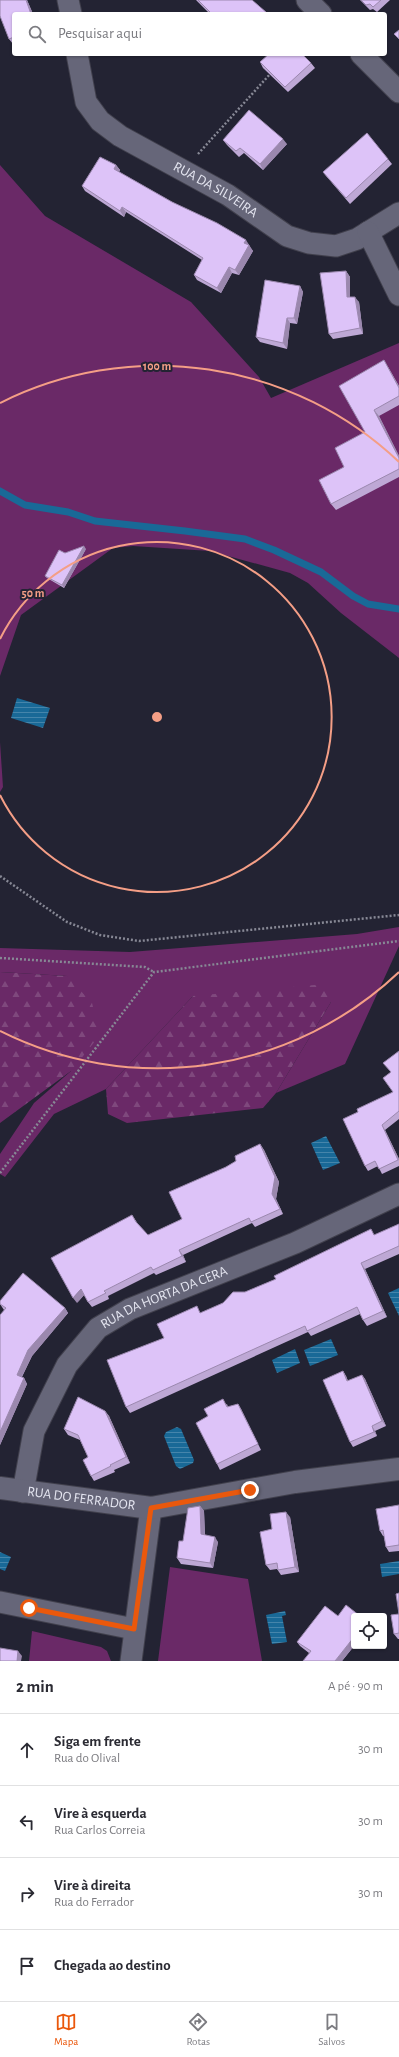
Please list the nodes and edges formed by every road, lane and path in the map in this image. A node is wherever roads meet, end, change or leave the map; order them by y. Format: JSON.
{"nodes":[{"id":1,"x":68,"y":0,"type":"edge"},
{"id":2,"x":307,"y":0,"type":"edge"},
{"id":3,"x":71,"y":12,"type":"edge"},
{"id":4,"x":319,"y":12,"type":"edge"},
{"id":5,"x":77,"y":56,"type":"edge"},
{"id":6,"x":363,"y":56,"type":"edge"},
{"id":7,"x":273,"y":71,"type":"edge"},
{"id":8,"x":399,"y":92,"type":"edge"},
{"id":9,"x":182,"y":170,"type":"junction"},
{"id":10,"x":399,"y":213,"type":"edge"},
{"id":11,"x":368,"y":232,"type":"junction"},
{"id":12,"x":399,"y":295,"type":"edge"},
{"id":13,"x":0,"y":876,"type":"edge"},
{"id":14,"x":399,"y":915,"type":"edge"},
{"id":15,"x":399,"y":941,"type":"edge"},
{"id":16,"x":0,"y":958,"type":"edge"},
{"id":17,"x":154,"y":972,"type":"junction"},
{"id":18,"x":0,"y":1173,"type":"edge"},
{"id":19,"x":399,"y":1194,"type":"edge"},
{"id":20,"x":399,"y":1469,"type":"edge"},
{"id":21,"x":0,"y":1488,"type":"edge"},
{"id":22,"x":23,"y":1492,"type":"junction"},
{"id":23,"x":151,"y":1508,"type":"junction"},
{"id":24,"x":0,"y":1602,"type":"edge"},
{"id":25,"x":134,"y":1629,"type":"junction"},
{"id":26,"x":131,"y":1661,"type":"edge"}],
"edges":[{"from":1,"to":3,"type":"street"},
{"from":2,"to":4,"type":"street"},
{"from":5,"to":9,"type":"street","name":"RUA DA SILVEIRA"},
{"from":6,"to":8,"type":"street"},
{"from":7,"to":9,"type":"path"},
{"from":9,"to":11,"type":"street","name":"RUA DA SILVEIRA"},
{"from":10,"to":11,"type":"street","name":"RUA DA SILVEIRA"},
{"from":11,"to":12,"type":"street"},
{"from":13,"to":14,"type":"path"},
{"from":15,"to":17,"type":"path"},
{"from":16,"to":17,"type":"path"},
{"from":17,"to":18,"type":"path"},
{"from":19,"to":22,"type":"street","name":"RUA DA HORTA DA CERA"},
{"from":20,"to":23,"type":"street","name":"RUA DO FERRADOR"},
{"from":21,"to":22,"type":"street","name":"RUA DO FERRADOR"},
{"from":22,"to":23,"type":"street","name":"RUA DO FERRADOR"},
{"from":23,"to":25,"type":"street"},
{"from":24,"to":25,"type":"street"},
{"from":25,"to":26,"type":"street"}]}
